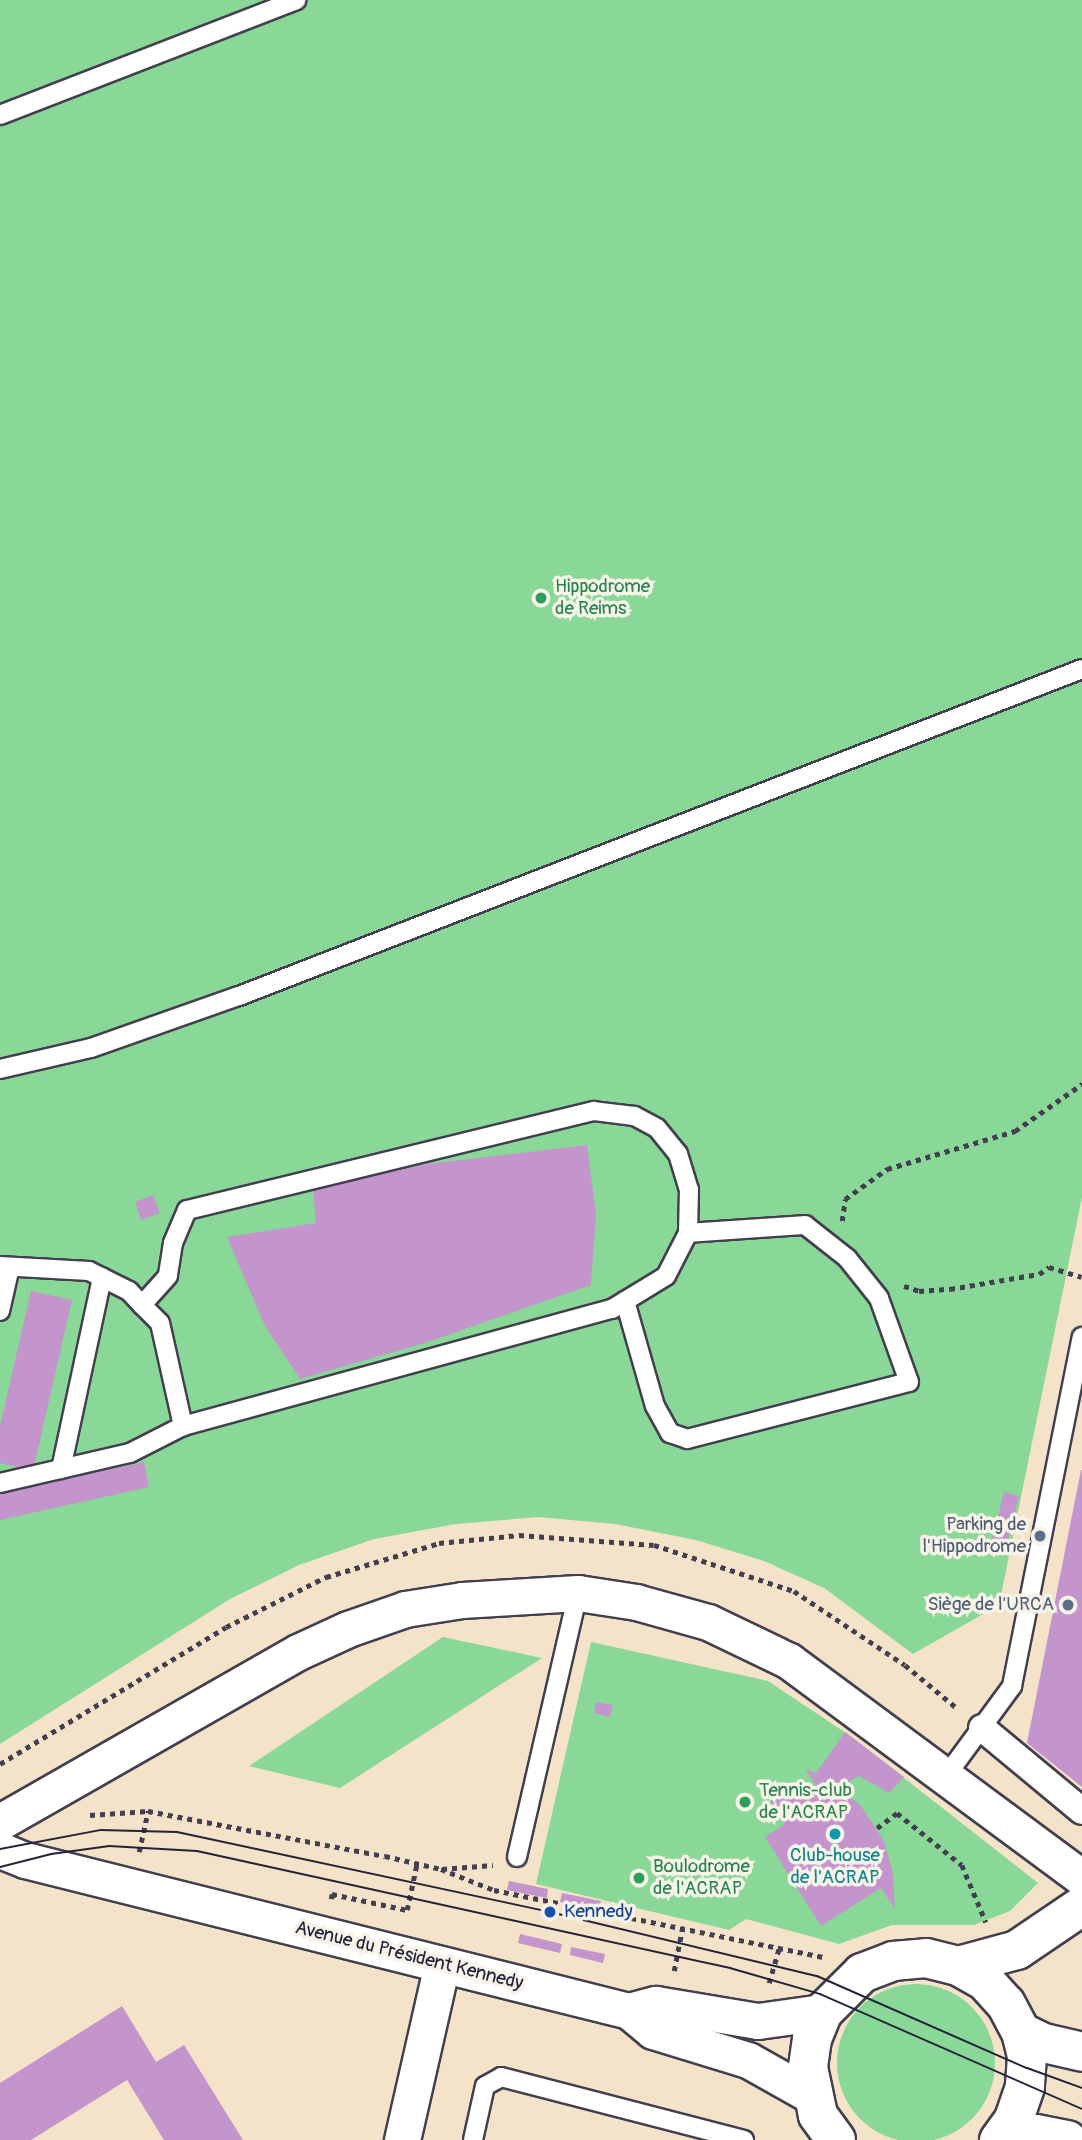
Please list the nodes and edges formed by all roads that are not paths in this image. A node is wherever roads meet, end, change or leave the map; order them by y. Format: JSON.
{"nodes":[{"id":1,"x":296,"y":0,"type":"edge"},
{"id":2,"x":0,"y":115,"type":"edge"},
{"id":3,"x":1082,"y":669,"type":"edge"},
{"id":4,"x":0,"y":1069,"type":"edge"},
{"id":5,"x":688,"y":1233,"type":"junction"},
{"id":6,"x":5,"y":1266,"type":"edge"},
{"id":7,"x":102,"y":1277,"type":"junction"},
{"id":8,"x":625,"y":1301,"type":"junction"},
{"id":9,"x":142,"y":1305,"type":"junction"},
{"id":10,"x":0,"y":1311,"type":"edge"},
{"id":11,"x":1082,"y":1337,"type":"edge"},
{"id":12,"x":184,"y":1426,"type":"junction"},
{"id":13,"x":61,"y":1469,"type":"junction"},
{"id":14,"x":0,"y":1483,"type":"edge"},
{"id":15,"x":578,"y":1593,"type":"junction"},
{"id":16,"x":982,"y":1728,"type":"junction"},
{"id":17,"x":946,"y":1776,"type":"junction"},
{"id":18,"x":1082,"y":1811,"type":"edge"},
{"id":19,"x":0,"y":1822,"type":"edge"},
{"id":20,"x":0,"y":1850,"type":"edge"},
{"id":21,"x":517,"y":1857,"type":"road end"},
{"id":22,"x":1082,"y":1878,"type":"edge"},
{"id":23,"x":1082,"y":1906,"type":"edge"},
{"id":24,"x":1017,"y":1950,"type":"junction"},
{"id":25,"x":442,"y":1964,"type":"junction"},
{"id":26,"x":958,"y":1966,"type":"junction"},
{"id":27,"x":629,"y":2011,"type":"junction"},
{"id":28,"x":823,"y":2012,"type":"junction"},
{"id":29,"x":1014,"y":2018,"type":"junction"},
{"id":30,"x":1082,"y":2052,"type":"edge"},
{"id":31,"x":812,"y":2096,"type":"junction"},
{"id":32,"x":1001,"y":2138,"type":"edge"},
{"id":33,"x":402,"y":2140,"type":"edge"},
{"id":34,"x":473,"y":2140,"type":"edge"},
{"id":35,"x":744,"y":2140,"type":"edge"},
{"id":36,"x":836,"y":2140,"type":"edge"},
{"id":37,"x":1067,"y":2140,"type":"edge"}],
"edges":[{"from":1,"to":2,"type":"lane"},
{"from":3,"to":4,"type":"lane"},
{"from":5,"to":8,"type":"lane"},
{"from":5,"to":8,"type":"lane"},
{"from":5,"to":9,"type":"lane"},
{"from":6,"to":7,"type":"lane"},
{"from":6,"to":10,"type":"lane"},
{"from":7,"to":9,"type":"lane"},
{"from":7,"to":13,"type":"lane"},
{"from":8,"to":12,"type":"lane"},
{"from":9,"to":12,"type":"lane"},
{"from":11,"to":16,"type":"lane"},
{"from":12,"to":13,"type":"lane"},
{"from":13,"to":14,"type":"lane"},
{"from":15,"to":17,"type":"street"},
{"from":15,"to":19,"type":"street"},
{"from":15,"to":21,"type":"lane"},
{"from":16,"to":17,"type":"lane"},
{"from":16,"to":18,"type":"street"},
{"from":17,"to":22,"type":"street"},
{"from":20,"to":25,"type":"street","name":"Avenue du Président Kennedy"},
{"from":23,"to":24,"type":"street"},
{"from":24,"to":26,"type":"street"},
{"from":24,"to":29,"type":"street"},
{"from":25,"to":27,"type":"street","name":"Avenue du Président Kennedy"},
{"from":25,"to":33,"type":"street"},
{"from":26,"to":28,"type":"street"},
{"from":26,"to":29,"type":"street"},
{"from":27,"to":28,"type":"street","name":"Avenue du Président Kennedy"},
{"from":27,"to":31,"type":"street"},
{"from":28,"to":31,"type":"street"},
{"from":29,"to":30,"type":"street"},
{"from":29,"to":32,"type":"street"},
{"from":31,"to":36,"type":"street"},
{"from":32,"to":37,"type":"street"},
{"from":34,"to":35,"type":"lane"}]}
